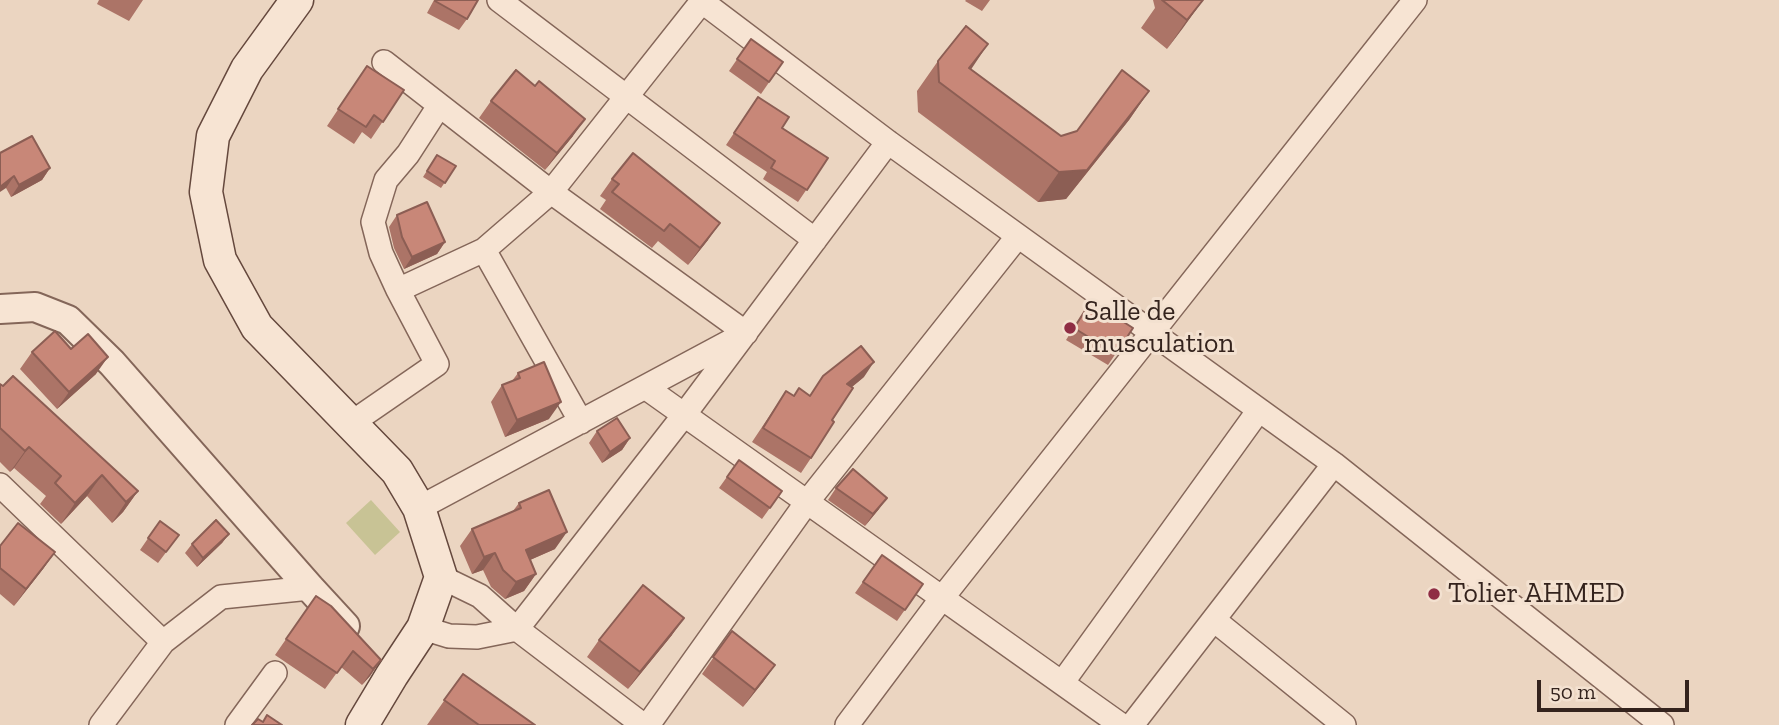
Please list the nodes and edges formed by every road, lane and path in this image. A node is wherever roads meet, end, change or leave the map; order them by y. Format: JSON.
{"nodes":[{"id":1,"x":297,"y":0,"type":"edge"},
{"id":2,"x":499,"y":0,"type":"edge"},
{"id":3,"x":1415,"y":0,"type":"edge"},
{"id":4,"x":701,"y":1,"type":"edge"},
{"id":5,"x":384,"y":62,"type":"dead end"},
{"id":6,"x":627,"y":96,"type":"junction"},
{"id":7,"x":439,"y":106,"type":"junction"},
{"id":8,"x":888,"y":142,"type":"junction"},
{"id":9,"x":551,"y":192,"type":"junction"},
{"id":10,"x":1018,"y":236,"type":"junction"},
{"id":11,"x":815,"y":240,"type":"junction"},
{"id":12,"x":484,"y":250,"type":"junction"},
{"id":13,"x":398,"y":290,"type":"junction"},
{"id":14,"x":0,"y":309,"type":"edge"},
{"id":15,"x":1151,"y":332,"type":"junction"},
{"id":16,"x":746,"y":333,"type":"junction"},
{"id":17,"x":645,"y":387,"type":"junction"},
{"id":18,"x":1259,"y":410,"type":"junction"},
{"id":19,"x":684,"y":415,"type":"junction"},
{"id":20,"x":581,"y":422,"type":"junction"},
{"id":21,"x":350,"y":424,"type":"junction"},
{"id":22,"x":1334,"y":464,"type":"junction"},
{"id":23,"x":0,"y":485,"type":"edge"},
{"id":24,"x":807,"y":502,"type":"junction"},
{"id":25,"x":419,"y":508,"type":"junction"},
{"id":26,"x":441,"y":577,"type":"junction"},
{"id":27,"x":310,"y":588,"type":"junction"},
{"id":28,"x":942,"y":598,"type":"junction"},
{"id":29,"x":1214,"y":620,"type":"junction"},
{"id":30,"x":423,"y":628,"type":"junction"},
{"id":31,"x":517,"y":629,"type":"junction"},
{"id":32,"x":163,"y":642,"type":"junction"},
{"id":33,"x":377,"y":659,"type":"junction"},
{"id":34,"x":275,"y":673,"type":"dead end"},
{"id":35,"x":1062,"y":683,"type":"junction"},
{"id":36,"x":857,"y":722,"type":"edge"},
{"id":37,"x":642,"y":723,"type":"edge"},
{"id":38,"x":101,"y":725,"type":"edge"},
{"id":39,"x":237,"y":725,"type":"edge"},
{"id":40,"x":362,"y":725,"type":"edge"},
{"id":41,"x":1121,"y":725,"type":"edge"},
{"id":42,"x":1132,"y":725,"type":"edge"},
{"id":43,"x":1344,"y":725,"type":"edge"},
{"id":44,"x":1662,"y":725,"type":"edge"}],
"edges":[{"from":1,"to":21,"type":"main road"},
{"from":2,"to":6,"type":"street"},
{"from":3,"to":15,"type":"street"},
{"from":4,"to":6,"type":"street"},
{"from":4,"to":8,"type":"street"},
{"from":5,"to":7,"type":"street"},
{"from":6,"to":9,"type":"street"},
{"from":6,"to":11,"type":"street"},
{"from":7,"to":9,"type":"street"},
{"from":7,"to":13,"type":"street"},
{"from":8,"to":10,"type":"street"},
{"from":8,"to":11,"type":"street"},
{"from":9,"to":12,"type":"street"},
{"from":9,"to":16,"type":"street"},
{"from":10,"to":15,"type":"street"},
{"from":10,"to":24,"type":"street"},
{"from":11,"to":16,"type":"street"},
{"from":12,"to":13,"type":"street"},
{"from":12,"to":20,"type":"street"},
{"from":13,"to":21,"type":"street"},
{"from":14,"to":27,"type":"street"},
{"from":15,"to":18,"type":"street"},
{"from":15,"to":28,"type":"street"},
{"from":16,"to":17,"type":"street"},
{"from":16,"to":19,"type":"street"},
{"from":17,"to":19,"type":"street"},
{"from":17,"to":20,"type":"street"},
{"from":18,"to":22,"type":"street"},
{"from":18,"to":35,"type":"street"},
{"from":19,"to":24,"type":"street"},
{"from":19,"to":31,"type":"street"},
{"from":20,"to":25,"type":"street"},
{"from":21,"to":25,"type":"main road"},
{"from":22,"to":29,"type":"street"},
{"from":22,"to":44,"type":"street"},
{"from":23,"to":32,"type":"street"},
{"from":24,"to":28,"type":"street"},
{"from":24,"to":37,"type":"street"},
{"from":25,"to":26,"type":"main road"},
{"from":26,"to":30,"type":"main road"},
{"from":26,"to":31,"type":"street"},
{"from":27,"to":32,"type":"street"},
{"from":27,"to":33,"type":"street"},
{"from":28,"to":35,"type":"street"},
{"from":28,"to":36,"type":"street"},
{"from":29,"to":42,"type":"street"},
{"from":29,"to":43,"type":"street"},
{"from":30,"to":31,"type":"street"},
{"from":30,"to":33,"type":"main road"},
{"from":31,"to":37,"type":"street"},
{"from":32,"to":38,"type":"street"},
{"from":33,"to":40,"type":"main road"},
{"from":34,"to":39,"type":"street"},
{"from":35,"to":41,"type":"street"}]}
